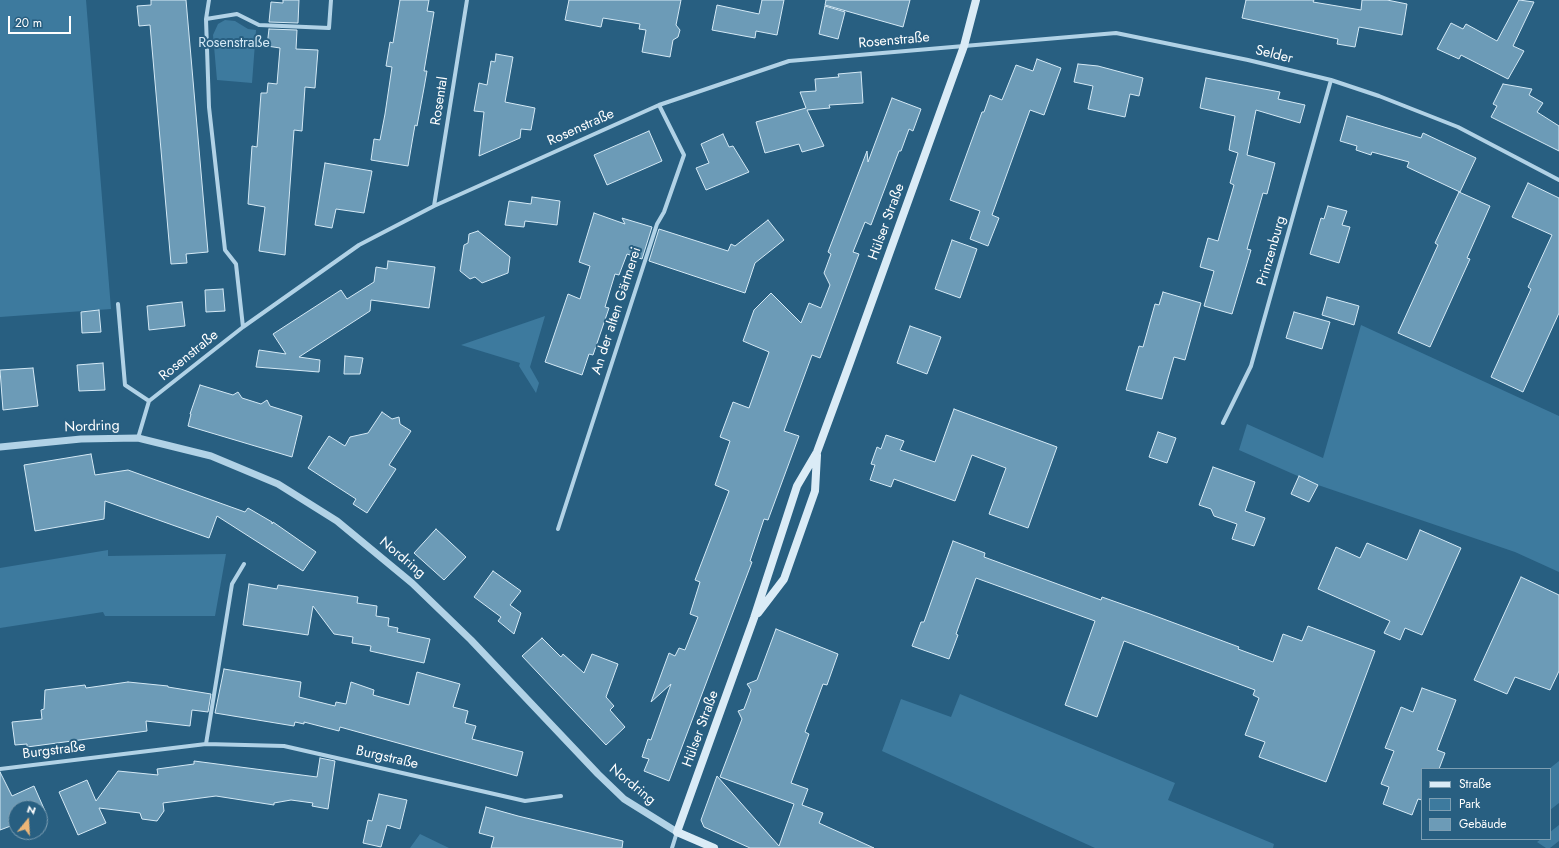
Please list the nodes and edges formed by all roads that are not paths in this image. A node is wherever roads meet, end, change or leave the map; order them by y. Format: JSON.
{"nodes":[{"id":1,"x":209,"y":0,"type":"edge"},
{"id":2,"x":331,"y":0,"type":"edge"},
{"id":3,"x":467,"y":0,"type":"edge"},
{"id":4,"x":976,"y":0,"type":"edge"},
{"id":5,"x":206,"y":18,"type":"junction"},
{"id":6,"x":964,"y":46,"type":"junction"},
{"id":7,"x":1331,"y":80,"type":"junction"},
{"id":8,"x":659,"y":105,"type":"junction"},
{"id":9,"x":1559,"y":180,"type":"edge"},
{"id":10,"x":434,"y":206,"type":"junction"},
{"id":11,"x":118,"y":304,"type":"dead end"},
{"id":12,"x":243,"y":327,"type":"junction"},
{"id":13,"x":149,"y":401,"type":"junction"},
{"id":14,"x":1223,"y":424,"type":"dead end"},
{"id":15,"x":138,"y":438,"type":"junction"},
{"id":16,"x":0,"y":447,"type":"edge"},
{"id":17,"x":817,"y":452,"type":"junction"},
{"id":18,"x":558,"y":529,"type":"dead end"},
{"id":19,"x":244,"y":564,"type":"dead end"},
{"id":20,"x":754,"y":618,"type":"junction"},
{"id":21,"x":206,"y":744,"type":"junction"},
{"id":22,"x":0,"y":769,"type":"edge"},
{"id":23,"x":561,"y":796,"type":"dead end"},
{"id":24,"x":677,"y":832,"type":"junction"},
{"id":25,"x":672,"y":848,"type":"edge"},
{"id":26,"x":714,"y":848,"type":"edge"}],
"edges":[{"from":1,"to":5,"type":"street"},
{"from":2,"to":5,"type":"street"},
{"from":3,"to":10,"type":"street","name":"Rosental"},
{"from":4,"to":6,"type":"main road","name":"Hülser Straße"},
{"from":5,"to":12,"type":"street"},
{"from":6,"to":7,"type":"street","name":"Selder"},
{"from":6,"to":8,"type":"street","name":"Rosenstraße"},
{"from":6,"to":17,"type":"main road","name":"Hülser Straße"},
{"from":7,"to":9,"type":"street","name":"Selder"},
{"from":7,"to":14,"type":"street","name":"Prinzenburg"},
{"from":8,"to":10,"type":"street","name":"Rosenstraße"},
{"from":8,"to":18,"type":"street","name":"An der alten Gärtnerei"},
{"from":10,"to":12,"type":"street","name":"Rosenstraße"},
{"from":11,"to":13,"type":"street"},
{"from":12,"to":13,"type":"street","name":"Rosenstraße"},
{"from":13,"to":15,"type":"street"},
{"from":15,"to":16,"type":"street","name":"Nordring"},
{"from":15,"to":24,"type":"street","name":"Nordring"},
{"from":17,"to":20,"type":"main road","name":"Hülser Straße"},
{"from":17,"to":20,"type":"main road","name":"Hülser Straße"},
{"from":19,"to":21,"type":"street"},
{"from":20,"to":24,"type":"main road","name":"Hülser Straße"},
{"from":21,"to":22,"type":"street","name":"Burgstraße"},
{"from":21,"to":23,"type":"street","name":"Burgstraße"},
{"from":24,"to":25,"type":"street","name":"Hülser Straße"},
{"from":24,"to":26,"type":"main road","name":"Nordring"}]}
